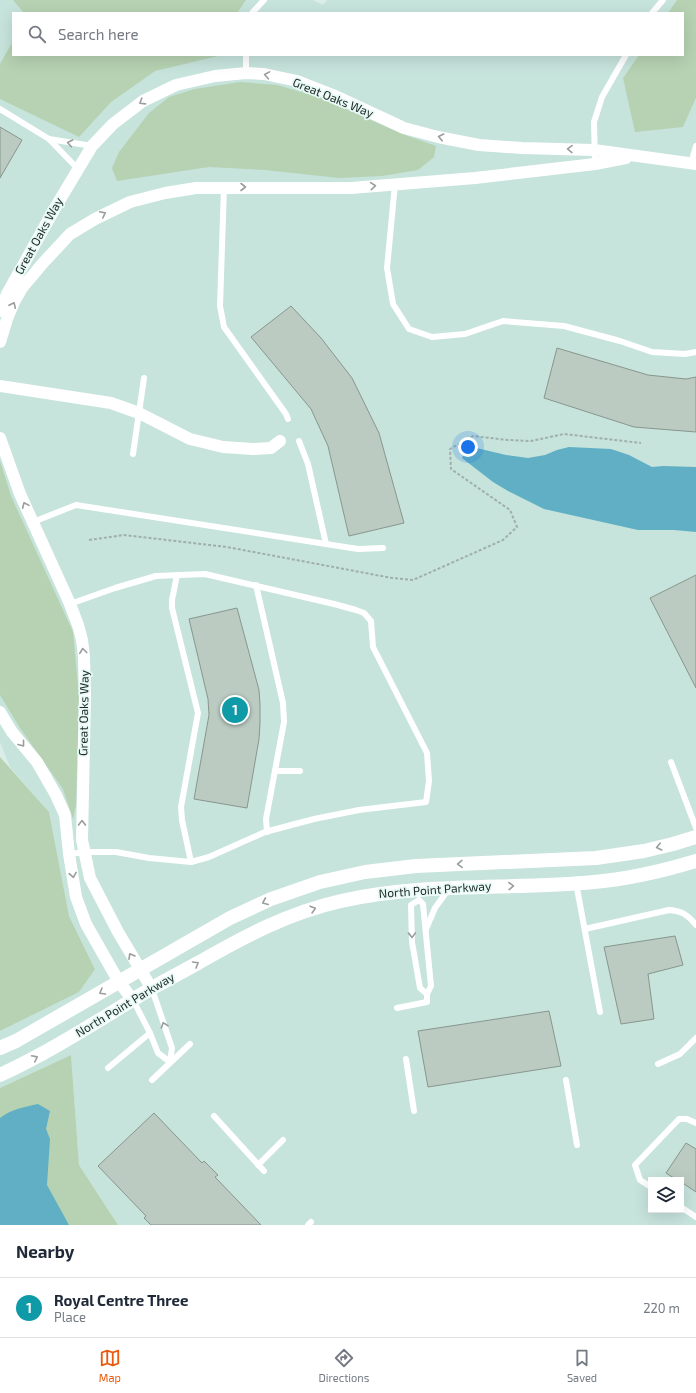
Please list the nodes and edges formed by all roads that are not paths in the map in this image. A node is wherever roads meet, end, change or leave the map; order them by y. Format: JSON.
{"nodes":[{"id":1,"x":264,"y":0,"type":"edge"},
{"id":2,"x":663,"y":0,"type":"edge"},
{"id":3,"x":253,"y":12,"type":"edge"},
{"id":4,"x":653,"y":12,"type":"edge"},
{"id":5,"x":246,"y":56,"type":"edge"},
{"id":6,"x":625,"y":56,"type":"edge"},
{"id":7,"x":246,"y":73,"type":"junction"},
{"id":8,"x":0,"y":110,"type":"edge"},
{"id":9,"x":49,"y":139,"type":"junction"},
{"id":10,"x":92,"y":146,"type":"junction"},
{"id":11,"x":696,"y":146,"type":"edge"},
{"id":12,"x":594,"y":150,"type":"junction"},
{"id":13,"x":637,"y":156,"type":"junction"},
{"id":14,"x":595,"y":164,"type":"junction"},
{"id":15,"x":693,"y":164,"type":"edge"},
{"id":16,"x":78,"y":169,"type":"junction"},
{"id":17,"x":395,"y":184,"type":"junction"},
{"id":18,"x":224,"y":187,"type":"junction"},
{"id":19,"x":0,"y":311,"type":"edge"},
{"id":20,"x":0,"y":342,"type":"edge"},
{"id":21,"x":696,"y":352,"type":"edge"},
{"id":22,"x":144,"y":378,"type":"dead end"},
{"id":23,"x":0,"y":386,"type":"edge"},
{"id":24,"x":139,"y":413,"type":"junction"},
{"id":25,"x":288,"y":420,"type":"dead end"},
{"id":26,"x":0,"y":438,"type":"edge"},
{"id":27,"x":280,"y":441,"type":"dead end"},
{"id":28,"x":299,"y":441,"type":"dead end"},
{"id":29,"x":133,"y":454,"type":"dead end"},
{"id":30,"x":33,"y":522,"type":"junction"},
{"id":31,"x":326,"y":544,"type":"junction"},
{"id":32,"x":383,"y":548,"type":"dead end"},
{"id":33,"x":177,"y":575,"type":"junction"},
{"id":34,"x":256,"y":585,"type":"junction"},
{"id":35,"x":70,"y":604,"type":"junction"},
{"id":36,"x":0,"y":712,"type":"edge"},
{"id":37,"x":671,"y":762,"type":"dead end"},
{"id":38,"x":276,"y":771,"type":"junction"},
{"id":39,"x":300,"y":771,"type":"dead end"},
{"id":40,"x":696,"y":828,"type":"edge"},
{"id":41,"x":267,"y":832,"type":"junction"},
{"id":42,"x":696,"y":837,"type":"edge"},
{"id":43,"x":86,"y":852,"type":"junction"},
{"id":44,"x":69,"y":854,"type":"junction"},
{"id":45,"x":192,"y":862,"type":"junction"},
{"id":46,"x":696,"y":862,"type":"edge"},
{"id":47,"x":576,"y":883,"type":"junction"},
{"id":48,"x":450,"y":888,"type":"junction"},
{"id":49,"x":419,"y":895,"type":"junction"},
{"id":50,"x":696,"y":925,"type":"edge"},
{"id":51,"x":585,"y":929,"type":"junction"},
{"id":52,"x":426,"y":931,"type":"junction"},
{"id":53,"x":139,"y":970,"type":"junction"},
{"id":54,"x":119,"y":982,"type":"junction"},
{"id":55,"x":152,"y":989,"type":"junction"},
{"id":56,"x":427,"y":994,"type":"junction"},
{"id":57,"x":133,"y":1000,"type":"junction"},
{"id":58,"x":397,"y":1008,"type":"dead end"},
{"id":59,"x":600,"y":1012,"type":"dead end"},
{"id":60,"x":150,"y":1033,"type":"junction"},
{"id":61,"x":696,"y":1038,"type":"edge"},
{"id":62,"x":190,"y":1044,"type":"dead end"},
{"id":63,"x":0,"y":1048,"type":"edge"},
{"id":64,"x":406,"y":1060,"type":"dead end"},
{"id":65,"x":170,"y":1062,"type":"junction"},
{"id":66,"x":658,"y":1064,"type":"dead end"},
{"id":67,"x":108,"y":1068,"type":"dead end"},
{"id":68,"x":0,"y":1075,"type":"edge"},
{"id":69,"x":152,"y":1080,"type":"dead end"},
{"id":70,"x":566,"y":1080,"type":"dead end"},
{"id":71,"x":414,"y":1111,"type":"dead end"},
{"id":72,"x":214,"y":1116,"type":"dead end"},
{"id":73,"x":696,"y":1123,"type":"edge"},
{"id":74,"x":283,"y":1140,"type":"dead end"},
{"id":75,"x":578,"y":1145,"type":"dead end"},
{"id":76,"x":258,"y":1165,"type":"junction"},
{"id":77,"x":264,"y":1171,"type":"dead end"},
{"id":78,"x":648,"y":1185,"type":"edge"},
{"id":79,"x":684,"y":1209,"type":"edge"},
{"id":80,"x":696,"y":1217,"type":"edge"}],
"edges":[{"from":1,"to":3,"type":"lane"},
{"from":2,"to":4,"type":"lane"},
{"from":5,"to":7,"type":"lane"},
{"from":6,"to":12,"type":"lane"},
{"from":7,"to":10,"type":"street","name":"Great Oaks Way","one_way":true},
{"from":12,"to":7,"type":"street","name":"Great Oaks Way","one_way":true},
{"from":8,"to":9,"type":"lane"},
{"from":10,"to":9,"type":"lane","one_way":true},
{"from":9,"to":16,"type":"lane"},
{"from":10,"to":16,"type":"street","name":"Great Oaks Way"},
{"from":11,"to":15,"type":"lane"},
{"from":12,"to":13,"type":"street","name":"Great Oaks Way"},
{"from":12,"to":14,"type":"lane"},
{"from":13,"to":14,"type":"street","name":"Great Oaks Way"},
{"from":13,"to":15,"type":"street","name":"Great Oaks Way"},
{"from":14,"to":17,"type":"street","name":"Great Oaks Way"},
{"from":16,"to":19,"type":"street","name":"Great Oaks Way"},
{"from":18,"to":17,"type":"street","name":"Great Oaks Way","one_way":true},
{"from":17,"to":21,"type":"lane"},
{"from":20,"to":18,"type":"street","name":"Great Oaks Way","one_way":true},
{"from":18,"to":25,"type":"lane"},
{"from":22,"to":24,"type":"lane"},
{"from":23,"to":24,"type":"street"},
{"from":24,"to":27,"type":"street"},
{"from":24,"to":29,"type":"lane"},
{"from":30,"to":26,"type":"street","name":"Great Oaks Way","one_way":true},
{"from":28,"to":31,"type":"lane"},
{"from":30,"to":31,"type":"lane"},
{"from":30,"to":35,"type":"street","name":"Great Oaks Way"},
{"from":31,"to":32,"type":"lane"},
{"from":33,"to":34,"type":"lane"},
{"from":33,"to":35,"type":"lane"},
{"from":33,"to":45,"type":"lane"},
{"from":34,"to":38,"type":"lane"},
{"from":34,"to":41,"type":"lane"},
{"from":43,"to":35,"type":"street","name":"Great Oaks Way","one_way":true},
{"from":36,"to":44,"type":"street","one_way":true},
{"from":37,"to":40,"type":"lane"},
{"from":38,"to":39,"type":"lane"},
{"from":38,"to":41,"type":"lane"},
{"from":41,"to":45,"type":"lane"},
{"from":42,"to":53,"type":"street","name":"North Point Parkway","one_way":true},
{"from":43,"to":44,"type":"lane"},
{"from":43,"to":45,"type":"lane"},
{"from":53,"to":43,"type":"street","name":"Great Oaks Way","one_way":true},
{"from":44,"to":54,"type":"street","one_way":true},
{"from":46,"to":47,"type":"street","name":"North Point Parkway"},
{"from":48,"to":47,"type":"street","name":"North Point Parkway","one_way":true},
{"from":47,"to":51,"type":"lane"},
{"from":48,"to":49,"type":"street","name":"North Point Parkway"},
{"from":48,"to":52,"type":"lane"},
{"from":49,"to":52,"type":"lane"},
{"from":55,"to":49,"type":"street","name":"North Point Parkway","one_way":true},
{"from":49,"to":56,"type":"lane","one_way":true},
{"from":50,"to":51,"type":"lane"},
{"from":51,"to":59,"type":"lane"},
{"from":52,"to":56,"type":"lane"},
{"from":53,"to":54,"type":"street","name":"North Point Parkway"},
{"from":53,"to":55,"type":"street","name":"Great Oaks Way"},
{"from":54,"to":57,"type":"street"},
{"from":54,"to":63,"type":"street","name":"North Point Parkway","one_way":true},
{"from":55,"to":57,"type":"street","name":"North Point Parkway"},
{"from":65,"to":55,"type":"lane","one_way":true},
{"from":56,"to":58,"type":"lane"},
{"from":57,"to":60,"type":"lane"},
{"from":68,"to":57,"type":"street","name":"North Point Parkway","one_way":true},
{"from":60,"to":65,"type":"lane"},
{"from":60,"to":67,"type":"lane"},
{"from":61,"to":66,"type":"lane"},
{"from":62,"to":65,"type":"lane"},
{"from":64,"to":71,"type":"lane"},
{"from":65,"to":69,"type":"lane"},
{"from":70,"to":75,"type":"lane"},
{"from":72,"to":76,"type":"lane"},
{"from":73,"to":78,"type":"lane"},
{"from":74,"to":76,"type":"lane"},
{"from":76,"to":77,"type":"lane"},
{"from":79,"to":80,"type":"lane"}]}
